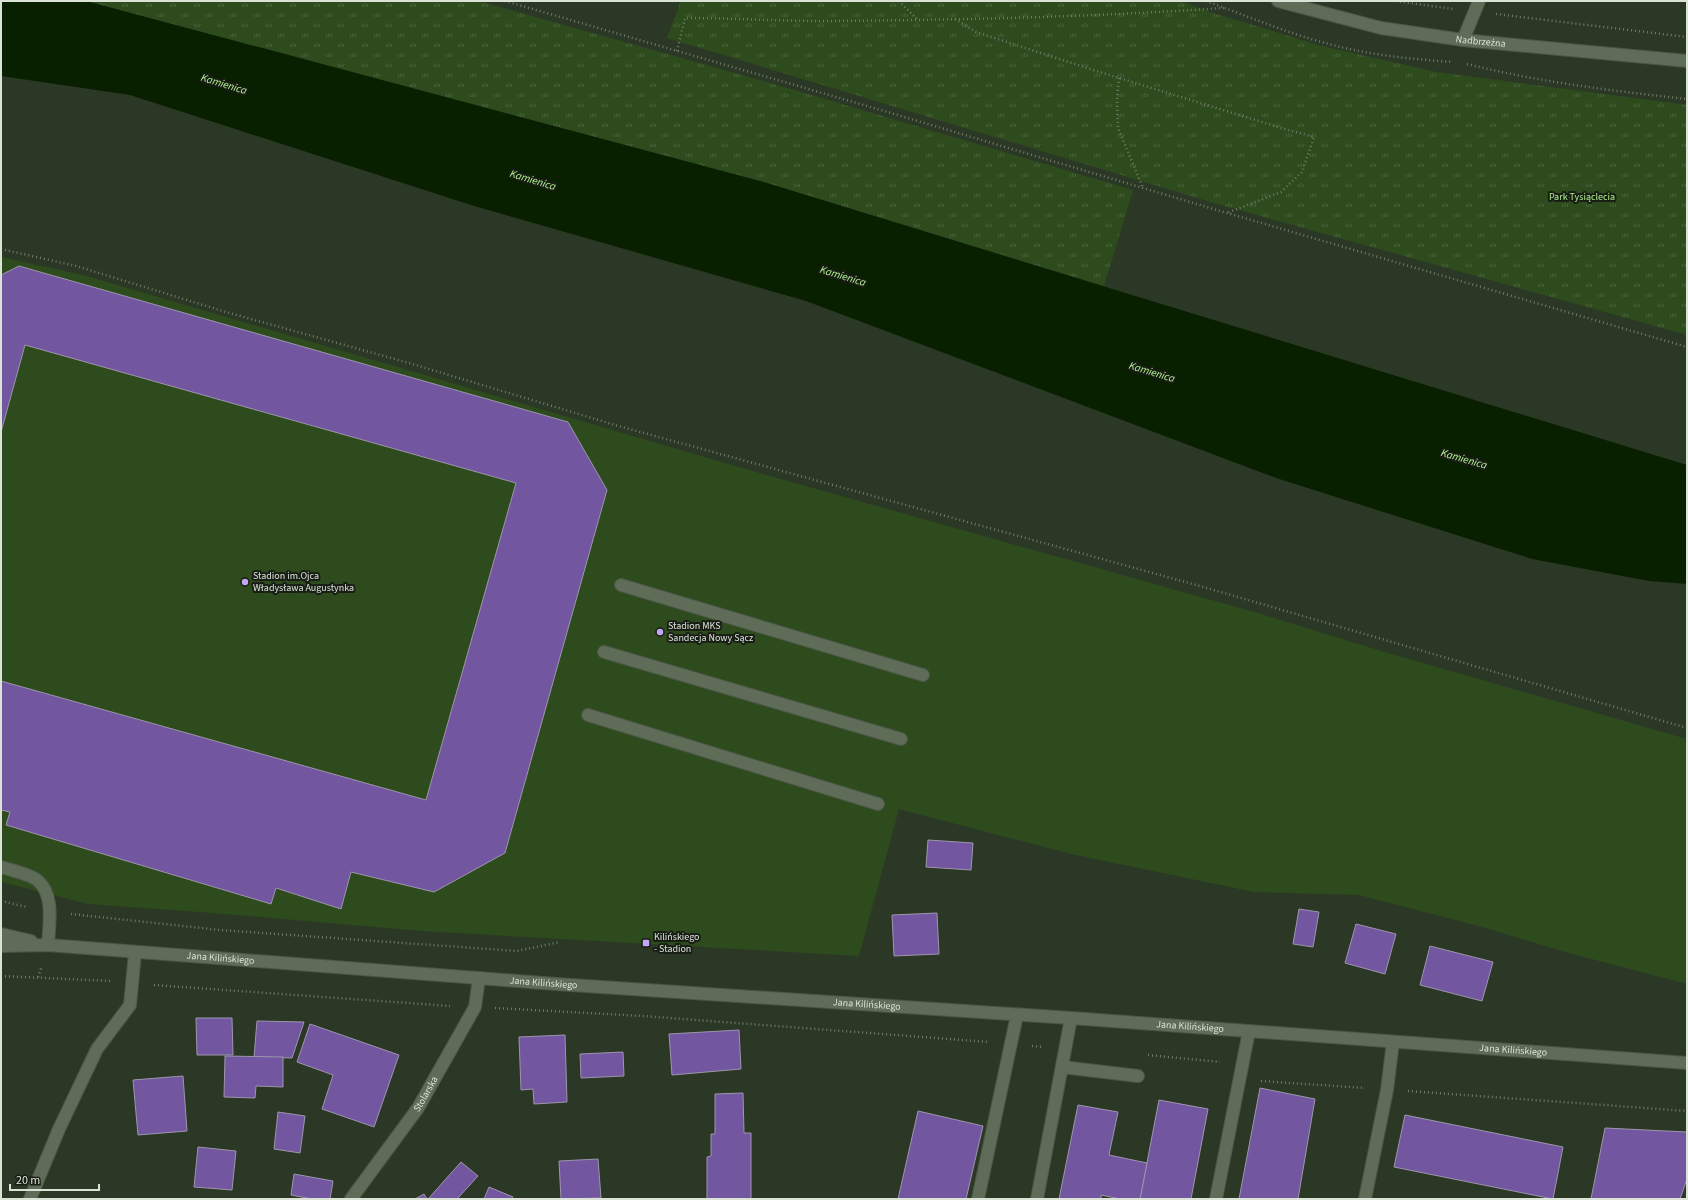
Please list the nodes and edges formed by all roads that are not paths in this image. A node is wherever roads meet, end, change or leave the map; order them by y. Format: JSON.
{"nodes":[{"id":1,"x":1278,"y":1,"type":"edge"},
{"id":2,"x":1477,"y":6,"type":"edge"},
{"id":3,"x":1462,"y":40,"type":"junction"},
{"id":4,"x":1687,"y":61,"type":"edge"},
{"id":5,"x":621,"y":585,"type":"dead end"},
{"id":6,"x":604,"y":652,"type":"dead end"},
{"id":7,"x":923,"y":675,"type":"dead end"},
{"id":8,"x":588,"y":715,"type":"dead end"},
{"id":9,"x":901,"y":739,"type":"dead end"},
{"id":10,"x":878,"y":804,"type":"dead end"},
{"id":11,"x":1,"y":867,"type":"edge"},
{"id":12,"x":1,"y":934,"type":"edge"},
{"id":13,"x":48,"y":945,"type":"junction"},
{"id":14,"x":1,"y":946,"type":"edge"},
{"id":15,"x":135,"y":953,"type":"junction"},
{"id":16,"x":479,"y":978,"type":"junction"},
{"id":17,"x":1018,"y":1016,"type":"junction"},
{"id":18,"x":1071,"y":1018,"type":"junction"},
{"id":19,"x":1249,"y":1031,"type":"junction"},
{"id":20,"x":1393,"y":1042,"type":"junction"},
{"id":21,"x":1687,"y":1063,"type":"edge"},
{"id":22,"x":1062,"y":1067,"type":"junction"},
{"id":23,"x":1138,"y":1076,"type":"dead end"},
{"id":24,"x":30,"y":1199,"type":"edge"},
{"id":25,"x":351,"y":1199,"type":"edge"},
{"id":26,"x":978,"y":1199,"type":"edge"},
{"id":27,"x":1037,"y":1199,"type":"edge"},
{"id":28,"x":1216,"y":1199,"type":"edge"},
{"id":29,"x":1365,"y":1199,"type":"edge"}],
"edges":[{"from":1,"to":3,"type":"main road","name":"Nadbrzeżna"},
{"from":2,"to":3,"type":"main road"},
{"from":3,"to":4,"type":"main road","name":"Nadbrzeżna"},
{"from":5,"to":7,"type":"main road"},
{"from":6,"to":9,"type":"main road"},
{"from":8,"to":10,"type":"main road"},
{"from":11,"to":13,"type":"main road"},
{"from":12,"to":13,"type":"main road","name":"Jana Kilińskiego"},
{"from":13,"to":14,"type":"main road","name":"Jana Kilińskiego"},
{"from":13,"to":15,"type":"main road","name":"Jana Kilińskiego"},
{"from":15,"to":16,"type":"main road","name":"Jana Kilińskiego"},
{"from":15,"to":24,"type":"main road"},
{"from":16,"to":17,"type":"main road","name":"Jana Kilińskiego"},
{"from":16,"to":25,"type":"main road","name":"Stolarska"},
{"from":17,"to":18,"type":"main road","name":"Jana Kilińskiego"},
{"from":17,"to":26,"type":"main road"},
{"from":18,"to":19,"type":"main road","name":"Jana Kilińskiego"},
{"from":18,"to":22,"type":"main road"},
{"from":19,"to":20,"type":"main road","name":"Jana Kilińskiego"},
{"from":19,"to":28,"type":"main road"},
{"from":20,"to":21,"type":"main road","name":"Jana Kilińskiego"},
{"from":20,"to":29,"type":"main road"},
{"from":22,"to":23,"type":"main road"},
{"from":22,"to":27,"type":"main road"}]}
